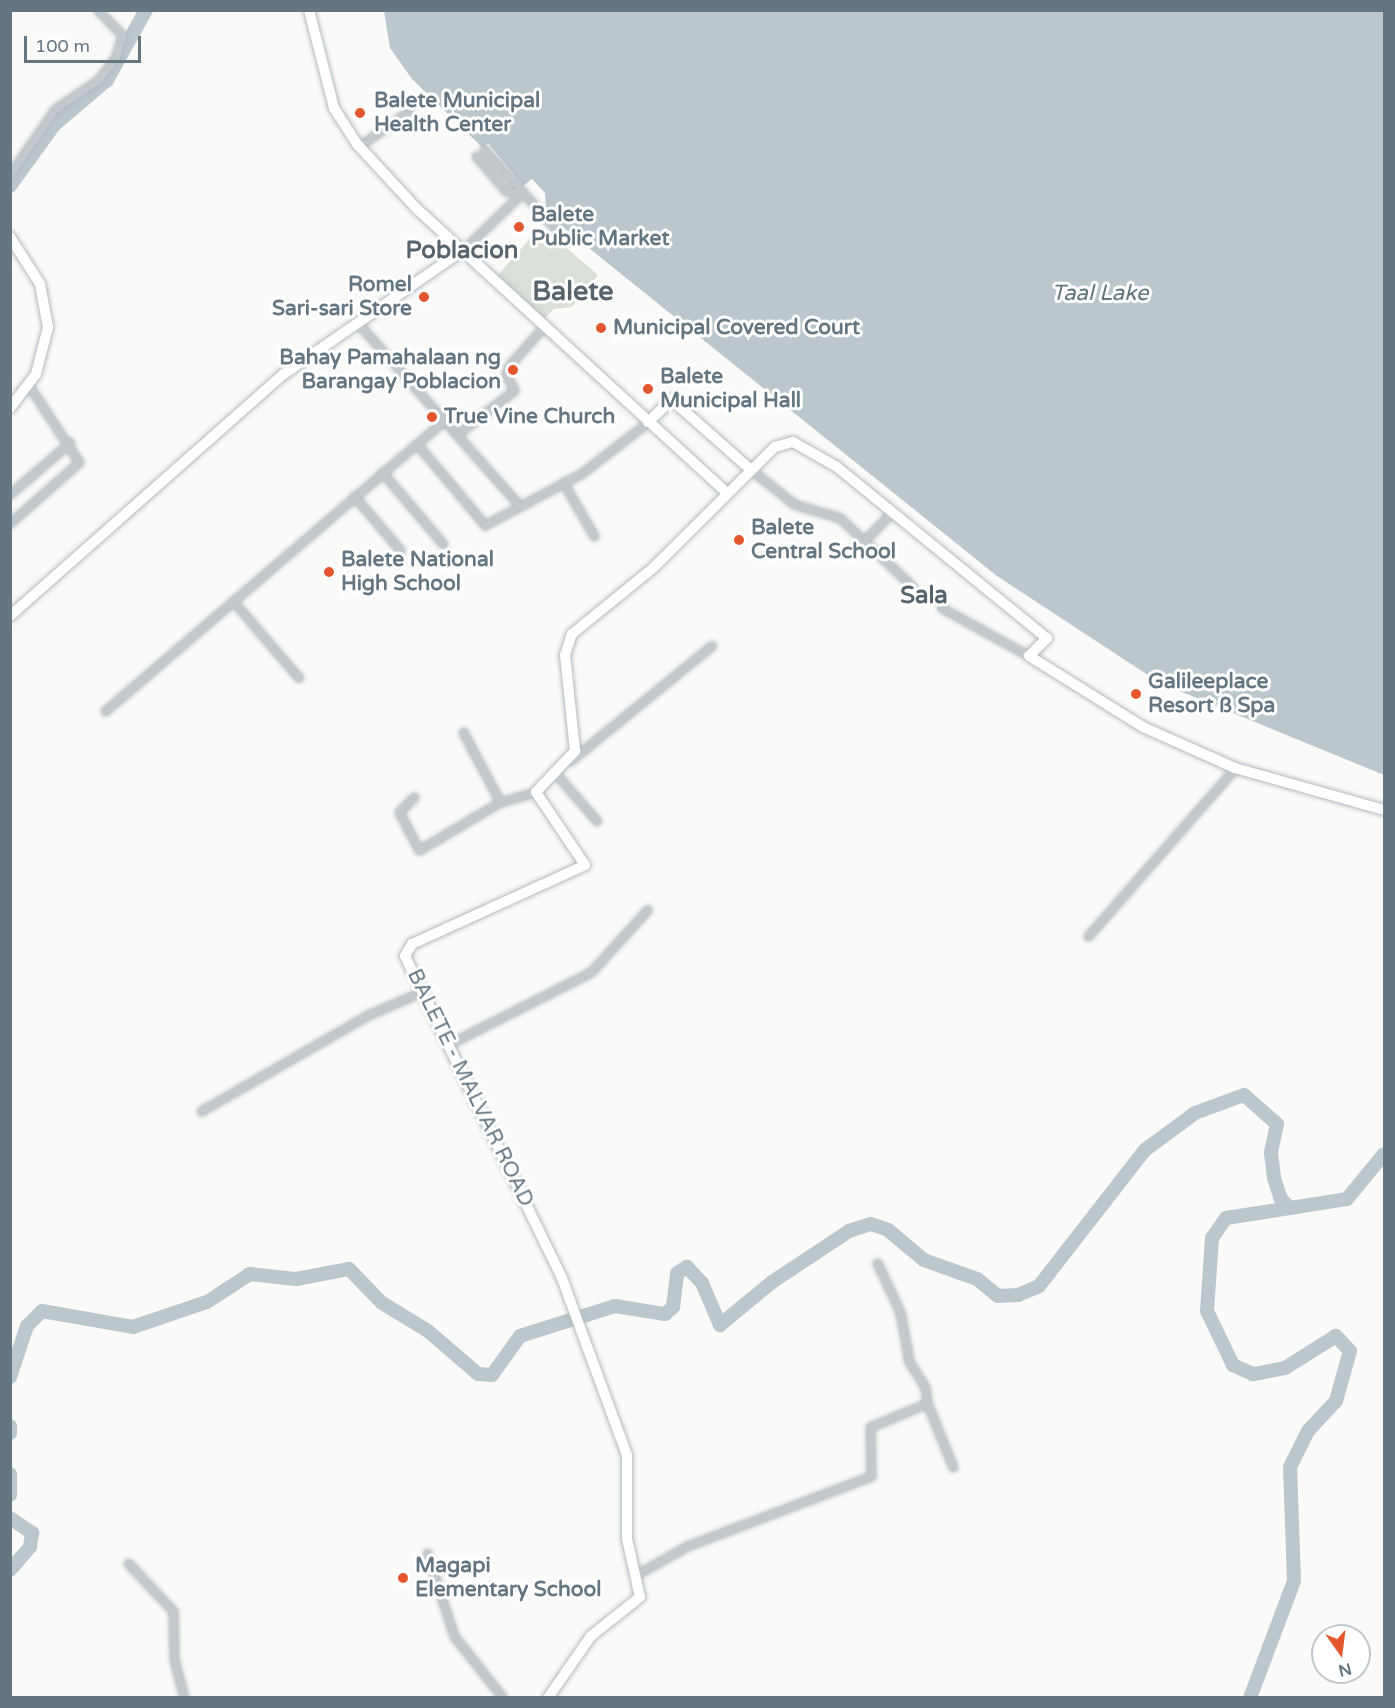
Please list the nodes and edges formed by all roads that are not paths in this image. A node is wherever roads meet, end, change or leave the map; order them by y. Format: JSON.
{"nodes":[{"id":1,"x":98,"y":10,"type":"edge"},
{"id":2,"x":309,"y":10,"type":"edge"},
{"id":3,"x":409,"y":111,"type":"dead end"},
{"id":4,"x":360,"y":146,"type":"junction"},
{"id":5,"x":484,"y":149,"type":"dead end"},
{"id":6,"x":476,"y":156,"type":"dead end"},
{"id":7,"x":10,"y":174,"type":"edge"},
{"id":8,"x":524,"y":195,"type":"junction"},
{"id":9,"x":555,"y":228,"type":"dead end"},
{"id":10,"x":10,"y":237,"type":"edge"},
{"id":11,"x":464,"y":250,"type":"junction"},
{"id":12,"x":357,"y":322,"type":"junction"},
{"id":13,"x":545,"y":325,"type":"junction"},
{"id":14,"x":29,"y":386,"type":"junction"},
{"id":15,"x":10,"y":408,"type":"edge"},
{"id":16,"x":447,"y":418,"type":"junction"},
{"id":17,"x":648,"y":422,"type":"junction"},
{"id":18,"x":459,"y":433,"type":"junction"},
{"id":19,"x":70,"y":442,"type":"junction"},
{"id":20,"x":417,"y":444,"type":"junction"},
{"id":21,"x":750,"y":469,"type":"junction"},
{"id":22,"x":382,"y":472,"type":"junction"},
{"id":23,"x":563,"y":482,"type":"junction"},
{"id":24,"x":727,"y":493,"type":"junction"},
{"id":25,"x":10,"y":494,"type":"edge"},
{"id":26,"x":354,"y":496,"type":"junction"},
{"id":27,"x":518,"y":504,"type":"junction"},
{"id":28,"x":892,"y":512,"type":"junction"},
{"id":29,"x":10,"y":523,"type":"edge"},
{"id":30,"x":594,"y":536,"type":"dead end"},
{"id":31,"x":864,"y":541,"type":"junction"},
{"id":32,"x":442,"y":544,"type":"dead end"},
{"id":33,"x":400,"y":550,"type":"dead end"},
{"id":34,"x":913,"y":587,"type":"tunnel mouth"},
{"id":35,"x":233,"y":601,"type":"junction"},
{"id":36,"x":942,"y":608,"type":"tunnel mouth"},
{"id":37,"x":10,"y":616,"type":"edge"},
{"id":38,"x":712,"y":645,"type":"dead end"},
{"id":39,"x":1029,"y":656,"type":"junction"},
{"id":40,"x":299,"y":678,"type":"dead end"},
{"id":41,"x":105,"y":711,"type":"dead end"},
{"id":42,"x":463,"y":732,"type":"dead end"},
{"id":43,"x":569,"y":762,"type":"junction"},
{"id":44,"x":1236,"y":768,"type":"junction"},
{"id":45,"x":555,"y":774,"type":"junction"},
{"id":46,"x":536,"y":792,"type":"junction"},
{"id":47,"x":414,"y":797,"type":"dead end"},
{"id":48,"x":500,"y":802,"type":"junction"},
{"id":49,"x":1384,"y":810,"type":"edge"},
{"id":50,"x":597,"y":821,"type":"dead end"},
{"id":51,"x":647,"y":910,"type":"dead end"},
{"id":52,"x":1088,"y":936,"type":"dead end"},
{"id":53,"x":421,"y":992,"type":"junction"},
{"id":54,"x":447,"y":1046,"type":"junction"},
{"id":55,"x":201,"y":1111,"type":"dead end"},
{"id":56,"x":877,"y":1263,"type":"dead end"},
{"id":57,"x":927,"y":1403,"type":"junction"},
{"id":58,"x":953,"y":1467,"type":"dead end"},
{"id":59,"x":428,"y":1553,"type":"dead end"},
{"id":60,"x":128,"y":1563,"type":"dead end"},
{"id":61,"x":634,"y":1576,"type":"junction"},
{"id":62,"x":184,"y":1698,"type":"edge"},
{"id":63,"x":503,"y":1698,"type":"edge"},
{"id":64,"x":548,"y":1698,"type":"edge"}],
"edges":[{"from":1,"to":7,"type":"street"},
{"from":2,"to":4,"type":"main road"},
{"from":3,"to":4,"type":"street"},
{"from":4,"to":11,"type":"main road"},
{"from":5,"to":8,"type":"street"},
{"from":6,"to":8,"type":"street"},
{"from":8,"to":9,"type":"street"},
{"from":8,"to":11,"type":"street"},
{"from":10,"to":14,"type":"main road"},
{"from":11,"to":12,"type":"main road"},
{"from":11,"to":13,"type":"main road"},
{"from":12,"to":16,"type":"street"},
{"from":12,"to":37,"type":"main road"},
{"from":13,"to":17,"type":"main road"},
{"from":13,"to":18,"type":"street"},
{"from":14,"to":15,"type":"main road"},
{"from":14,"to":19,"type":"street"},
{"from":16,"to":18,"type":"street"},
{"from":16,"to":20,"type":"street"},
{"from":17,"to":21,"type":"main road"},
{"from":17,"to":23,"type":"street"},
{"from":17,"to":24,"type":"main road"},
{"from":18,"to":27,"type":"street"},
{"from":19,"to":25,"type":"street"},
{"from":19,"to":29,"type":"street"},
{"from":20,"to":22,"type":"street"},
{"from":20,"to":27,"type":"street"},
{"from":21,"to":24,"type":"main road"},
{"from":21,"to":28,"type":"main road"},
{"from":21,"to":31,"type":"street"},
{"from":22,"to":26,"type":"street"},
{"from":22,"to":32,"type":"street"},
{"from":23,"to":27,"type":"street"},
{"from":23,"to":30,"type":"street"},
{"from":24,"to":43,"type":"main road"},
{"from":26,"to":33,"type":"street"},
{"from":26,"to":35,"type":"street"},
{"from":28,"to":31,"type":"street"},
{"from":28,"to":39,"type":"main road"},
{"from":31,"to":34,"type":"street"},
{"from":35,"to":40,"type":"street"},
{"from":35,"to":41,"type":"street"},
{"from":36,"to":39,"type":"street"},
{"from":38,"to":43,"type":"street"},
{"from":39,"to":44,"type":"main road"},
{"from":42,"to":48,"type":"street"},
{"from":43,"to":45,"type":"main road"},
{"from":44,"to":49,"type":"main road"},
{"from":44,"to":52,"type":"street"},
{"from":45,"to":46,"type":"main road"},
{"from":45,"to":50,"type":"street"},
{"from":46,"to":48,"type":"street"},
{"from":46,"to":53,"type":"main road","name":"BALETE - MALVAR ROAD"},
{"from":47,"to":48,"type":"street"},
{"from":51,"to":54,"type":"street"},
{"from":53,"to":54,"type":"main road","name":"BALETE - MALVAR ROAD"},
{"from":53,"to":55,"type":"street"},
{"from":54,"to":61,"type":"main road","name":"BALETE - MALVAR ROAD"},
{"from":56,"to":57,"type":"street"},
{"from":57,"to":58,"type":"street"},
{"from":57,"to":61,"type":"street"},
{"from":59,"to":63,"type":"street"},
{"from":60,"to":62,"type":"street"},
{"from":61,"to":64,"type":"main road","name":"BALETE - MALVAR ROAD"}]}
